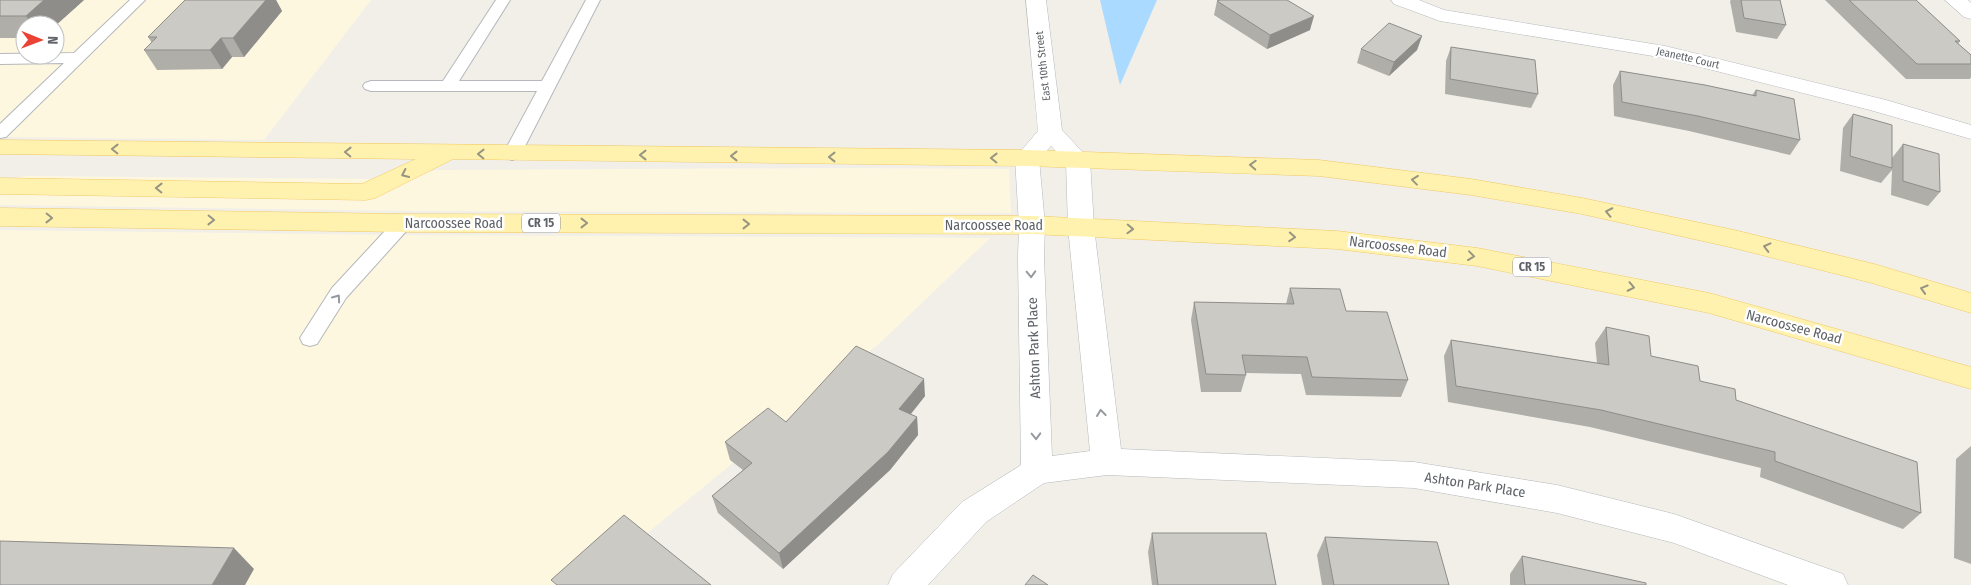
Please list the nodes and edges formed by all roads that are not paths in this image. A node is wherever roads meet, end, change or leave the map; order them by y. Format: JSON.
{"nodes":[{"id":1,"x":138,"y":0,"type":"edge"},
{"id":2,"x":503,"y":0,"type":"edge"},
{"id":3,"x":593,"y":0,"type":"edge"},
{"id":4,"x":1036,"y":0,"type":"edge"},
{"id":5,"x":1402,"y":0,"type":"edge"},
{"id":6,"x":1955,"y":0,"type":"edge"},
{"id":7,"x":1971,"y":13,"type":"edge"},
{"id":8,"x":78,"y":58,"type":"junction"},
{"id":9,"x":0,"y":59,"type":"edge"},
{"id":10,"x":371,"y":86,"type":"dead end"},
{"id":11,"x":548,"y":86,"type":"junction"},
{"id":12,"x":447,"y":87,"type":"junction"},
{"id":13,"x":1050,"y":132,"type":"junction"},
{"id":14,"x":1971,"y":132,"type":"edge"},
{"id":15,"x":0,"y":133,"type":"edge"},
{"id":16,"x":0,"y":147,"type":"edge"},
{"id":17,"x":449,"y":153,"type":"junction"},
{"id":18,"x":512,"y":154,"type":"junction"},
{"id":19,"x":1027,"y":158,"type":"junction"},
{"id":20,"x":1078,"y":160,"type":"junction"},
{"id":21,"x":0,"y":186,"type":"edge"},
{"id":22,"x":0,"y":217,"type":"edge"},
{"id":23,"x":403,"y":223,"type":"junction"},
{"id":24,"x":1032,"y":225,"type":"junction"},
{"id":25,"x":1081,"y":227,"type":"junction"},
{"id":26,"x":1971,"y":303,"type":"edge"},
{"id":27,"x":310,"y":338,"type":"dead end"},
{"id":28,"x":1971,"y":378,"type":"edge"},
{"id":29,"x":1106,"y":462,"type":"junction"},
{"id":30,"x":1037,"y":471,"type":"junction"},
{"id":31,"x":905,"y":585,"type":"edge"},
{"id":32,"x":1831,"y":585,"type":"edge"}],
"edges":[{"from":1,"to":8,"type":"lane"},
{"from":2,"to":12,"type":"lane"},
{"from":3,"to":11,"type":"lane"},
{"from":4,"to":13,"type":"street","name":"East 10th Street"},
{"from":5,"to":14,"type":"street","name":"Jeanette Court"},
{"from":6,"to":7,"type":"street"},
{"from":8,"to":9,"type":"lane"},
{"from":8,"to":15,"type":"lane"},
{"from":10,"to":12,"type":"lane"},
{"from":11,"to":12,"type":"lane"},
{"from":11,"to":18,"type":"lane"},
{"from":13,"to":19,"type":"street"},
{"from":13,"to":20,"type":"street"},
{"from":17,"to":16,"type":"main road","one_way":true},
{"from":18,"to":17,"type":"main road","one_way":true},
{"from":17,"to":21,"type":"main road","one_way":true},
{"from":19,"to":18,"type":"main road","one_way":true},
{"from":19,"to":20,"type":"main road"},
{"from":19,"to":24,"type":"street"},
{"from":20,"to":25,"type":"street"},
{"from":26,"to":20,"type":"main road","one_way":true},
{"from":22,"to":23,"type":"main road","name":"Narcoossee Road","number":"CR 15","one_way":true},
{"from":23,"to":24,"type":"main road","name":"Narcoossee Road","number":"CR 15","one_way":true},
{"from":27,"to":23,"type":"lane","one_way":true},
{"from":24,"to":25,"type":"main road","name":"Narcoossee Road","number":"CR 15"},
{"from":24,"to":30,"type":"street","name":"Ashton Park Place","one_way":true},
{"from":25,"to":28,"type":"main road","name":"Narcoossee Road","number":"CR 15","one_way":true},
{"from":29,"to":25,"type":"street","one_way":true},
{"from":29,"to":30,"type":"street","name":"Ashton Park Place"},
{"from":29,"to":32,"type":"street","name":"Ashton Park Place"},
{"from":30,"to":31,"type":"street","name":"Ashton Park Place"}]}
